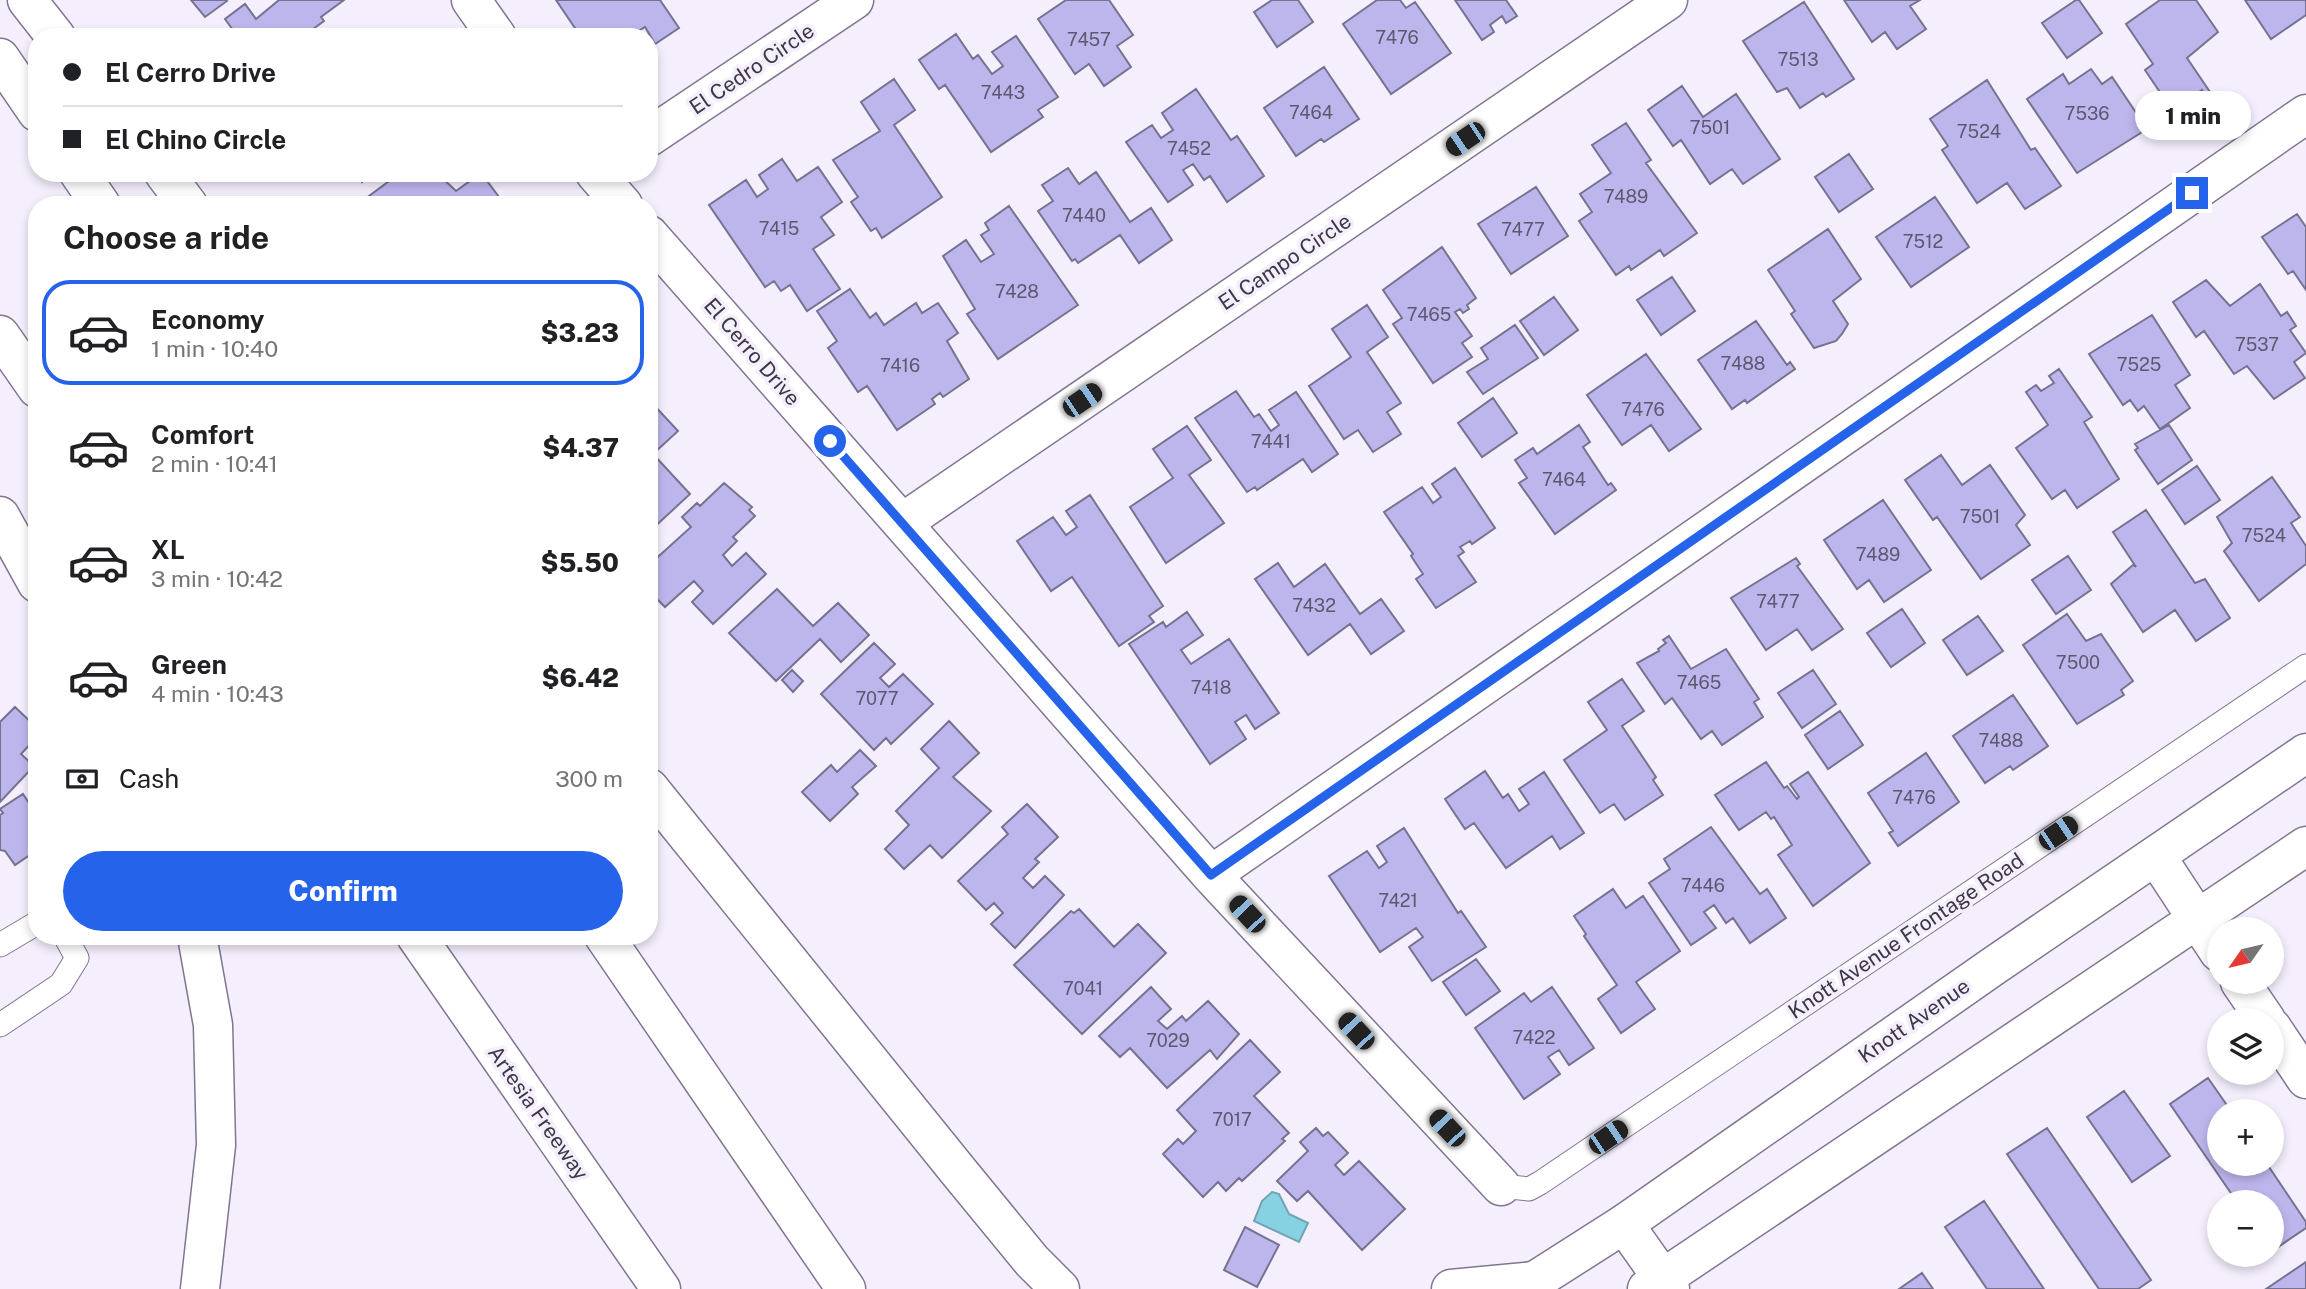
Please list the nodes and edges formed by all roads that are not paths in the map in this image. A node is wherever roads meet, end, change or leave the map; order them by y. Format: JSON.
{"nodes":[{"id":1,"x":27,"y":0,"type":"edge"},
{"id":2,"x":471,"y":0,"type":"edge"},
{"id":3,"x":854,"y":0,"type":"edge"},
{"id":4,"x":1668,"y":0,"type":"edge"},
{"id":5,"x":49,"y":28,"type":"edge"},
{"id":6,"x":491,"y":28,"type":"edge"},
{"id":7,"x":0,"y":58,"type":"edge"},
{"id":8,"x":28,"y":99,"type":"edge"},
{"id":9,"x":2306,"y":114,"type":"edge"},
{"id":10,"x":658,"y":131,"type":"edge"},
{"id":11,"x":603,"y":182,"type":"edge"},
{"id":12,"x":615,"y":196,"type":"edge"},
{"id":13,"x":658,"y":245,"type":"edge"},
{"id":14,"x":0,"y":335,"type":"edge"},
{"id":15,"x":28,"y":375,"type":"edge"},
{"id":16,"x":0,"y":516,"type":"edge"},
{"id":17,"x":902,"y":523,"type":"junction"},
{"id":18,"x":28,"y":567,"type":"edge"},
{"id":19,"x":2306,"y":666,"type":"edge"},
{"id":20,"x":2306,"y":753,"type":"edge"},
{"id":21,"x":658,"y":799,"type":"edge"},
{"id":22,"x":2306,"y":846,"type":"edge"},
{"id":23,"x":2156,"y":856,"type":"junction"},
{"id":24,"x":1211,"y":875,"type":"junction"},
{"id":25,"x":2197,"y":920,"type":"junction"},
{"id":26,"x":28,"y":928,"type":"edge"},
{"id":27,"x":2207,"y":935,"type":"edge"},
{"id":28,"x":0,"y":945,"type":"edge"},
{"id":29,"x":70,"y":945,"type":"edge"},
{"id":30,"x":199,"y":945,"type":"edge"},
{"id":31,"x":422,"y":945,"type":"edge"},
{"id":32,"x":610,"y":945,"type":"edge"},
{"id":33,"x":0,"y":1025,"type":"edge"},
{"id":34,"x":2284,"y":1046,"type":"edge"},
{"id":35,"x":2306,"y":1079,"type":"edge"},
{"id":36,"x":1501,"y":1186,"type":"joint"},
{"id":37,"x":1623,"y":1224,"type":"junction"},
{"id":38,"x":1528,"y":1285,"type":"edge"},
{"id":39,"x":1660,"y":1285,"type":"edge"},
{"id":40,"x":200,"y":1289,"type":"edge"},
{"id":41,"x":661,"y":1289,"type":"edge"},
{"id":42,"x":846,"y":1289,"type":"edge"},
{"id":43,"x":1060,"y":1289,"type":"edge"},
{"id":44,"x":1451,"y":1289,"type":"edge"}],
"edges":[{"from":1,"to":5,"type":"main road"},
{"from":2,"to":6,"type":"main road"},
{"from":3,"to":10,"type":"main road","name":"El Cedro Circle"},
{"from":4,"to":17,"type":"main road","name":"El Campo Circle"},
{"from":7,"to":8,"type":"main road"},
{"from":9,"to":24,"type":"main road"},
{"from":11,"to":12,"type":"main road"},
{"from":13,"to":17,"type":"main road","name":"El Cerro Drive"},
{"from":14,"to":15,"type":"main road"},
{"from":16,"to":18,"type":"main road"},
{"from":17,"to":24,"type":"main road","name":"El Cerro Drive"},
{"from":19,"to":36,"type":"lane","name":"Knott Avenue Frontage Road"},
{"from":20,"to":23,"type":"main road","name":"Knott Avenue"},
{"from":21,"to":43,"type":"main road"},
{"from":22,"to":25,"type":"main road"},
{"from":23,"to":25,"type":"main road"},
{"from":23,"to":37,"type":"main road","name":"Knott Avenue"},
{"from":24,"to":36,"type":"main road","name":"El Cerro Drive"},
{"from":25,"to":27,"type":"main road"},
{"from":25,"to":39,"type":"main road"},
{"from":26,"to":28,"type":"lane"},
{"from":29,"to":33,"type":"lane"},
{"from":30,"to":40,"type":"main road"},
{"from":31,"to":41,"type":"main road","name":"Artesia Freeway"},
{"from":32,"to":42,"type":"main road"},
{"from":34,"to":35,"type":"main road"},
{"from":37,"to":38,"type":"main road","name":"Knott Avenue"},
{"from":37,"to":39,"type":"main road"},
{"from":38,"to":44,"type":"main road"}]}
